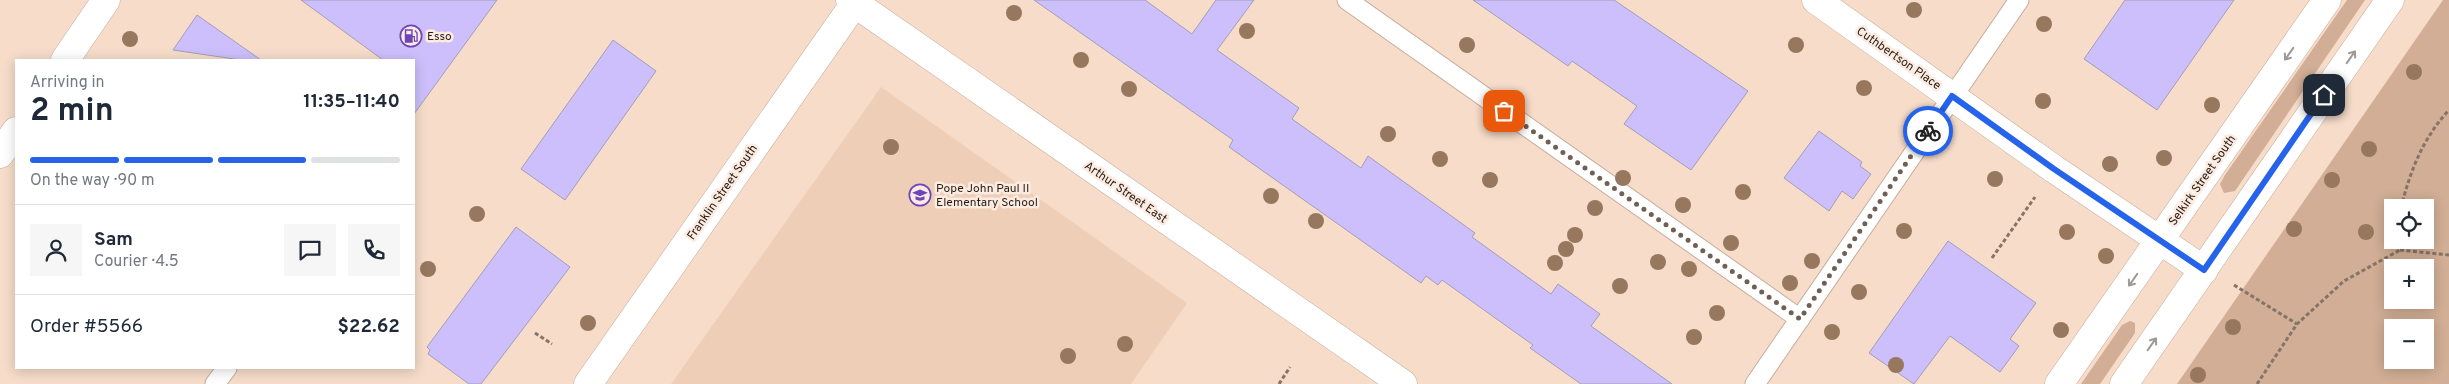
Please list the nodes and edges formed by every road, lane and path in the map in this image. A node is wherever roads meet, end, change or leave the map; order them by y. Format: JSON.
{"nodes":[{"id":1,"x":106,"y":0,"type":"edge"},
{"id":2,"x":1347,"y":0,"type":"edge"},
{"id":3,"x":1816,"y":0,"type":"edge"},
{"id":4,"x":2019,"y":0,"type":"edge"},
{"id":5,"x":2327,"y":0,"type":"edge"},
{"id":6,"x":2390,"y":0,"type":"edge"},
{"id":7,"x":853,"y":1,"type":"edge"},
{"id":8,"x":66,"y":59,"type":"edge"},
{"id":9,"x":1952,"y":96,"type":"junction"},
{"id":10,"x":2449,"y":110,"type":"edge"},
{"id":11,"x":15,"y":132,"type":"edge"},
{"id":12,"x":0,"y":154,"type":"edge"},
{"id":13,"x":2054,"y":169,"type":"junction"},
{"id":14,"x":2403,"y":199,"type":"edge"},
{"id":15,"x":2161,"y":240,"type":"junction"},
{"id":16,"x":2400,"y":250,"type":"joint"},
{"id":17,"x":2449,"y":254,"type":"edge"},
{"id":18,"x":1992,"y":258,"type":"dead end"},
{"id":19,"x":2204,"y":270,"type":"junction"},
{"id":20,"x":1800,"y":319,"type":"junction"},
{"id":21,"x":2297,"y":324,"type":"junction"},
{"id":22,"x":536,"y":333,"type":"dead end"},
{"id":23,"x":552,"y":344,"type":"dead end"},
{"id":24,"x":1290,"y":367,"type":"dead end"},
{"id":25,"x":225,"y":369,"type":"edge"},
{"id":26,"x":215,"y":384,"type":"edge"},
{"id":27,"x":588,"y":384,"type":"edge"},
{"id":28,"x":1279,"y":384,"type":"edge"},
{"id":29,"x":1403,"y":384,"type":"edge"},
{"id":30,"x":1754,"y":384,"type":"edge"},
{"id":31,"x":2059,"y":384,"type":"edge"},
{"id":32,"x":2124,"y":384,"type":"edge"},
{"id":33,"x":2257,"y":384,"type":"edge"}],
"edges":[{"from":1,"to":8,"type":"street"},
{"from":2,"to":20,"type":"lane"},
{"from":3,"to":9,"type":"street","name":"Cuthbertson Place"},
{"from":4,"to":9,"type":"lane"},
{"from":5,"to":15,"type":"street","name":"Selkirk Street South","one_way":true},
{"from":19,"to":6,"type":"street","one_way":true},
{"from":7,"to":27,"type":"street","name":"Franklin Street South"},
{"from":7,"to":29,"type":"street","name":"Arthur Street East"},
{"from":9,"to":13,"type":"street","name":"Cuthbertson Place"},
{"from":9,"to":20,"type":"lane"},
{"from":10,"to":14,"type":"path"},
{"from":11,"to":12,"type":"street"},
{"from":13,"to":15,"type":"street","name":"Cuthbertson Place"},
{"from":13,"to":18,"type":"path"},
{"from":15,"to":19,"type":"street","name":"Cuthbertson Place"},
{"from":15,"to":31,"type":"street","name":"Selkirk Street South","one_way":true},
{"from":16,"to":17,"type":"path"},
{"from":16,"to":21,"type":"path"},
{"from":19,"to":21,"type":"path"},
{"from":32,"to":19,"type":"street","one_way":true},
{"from":20,"to":30,"type":"lane"},
{"from":21,"to":33,"type":"path"},
{"from":22,"to":23,"type":"path"},
{"from":24,"to":28,"type":"path"},
{"from":25,"to":26,"type":"lane"}]}
